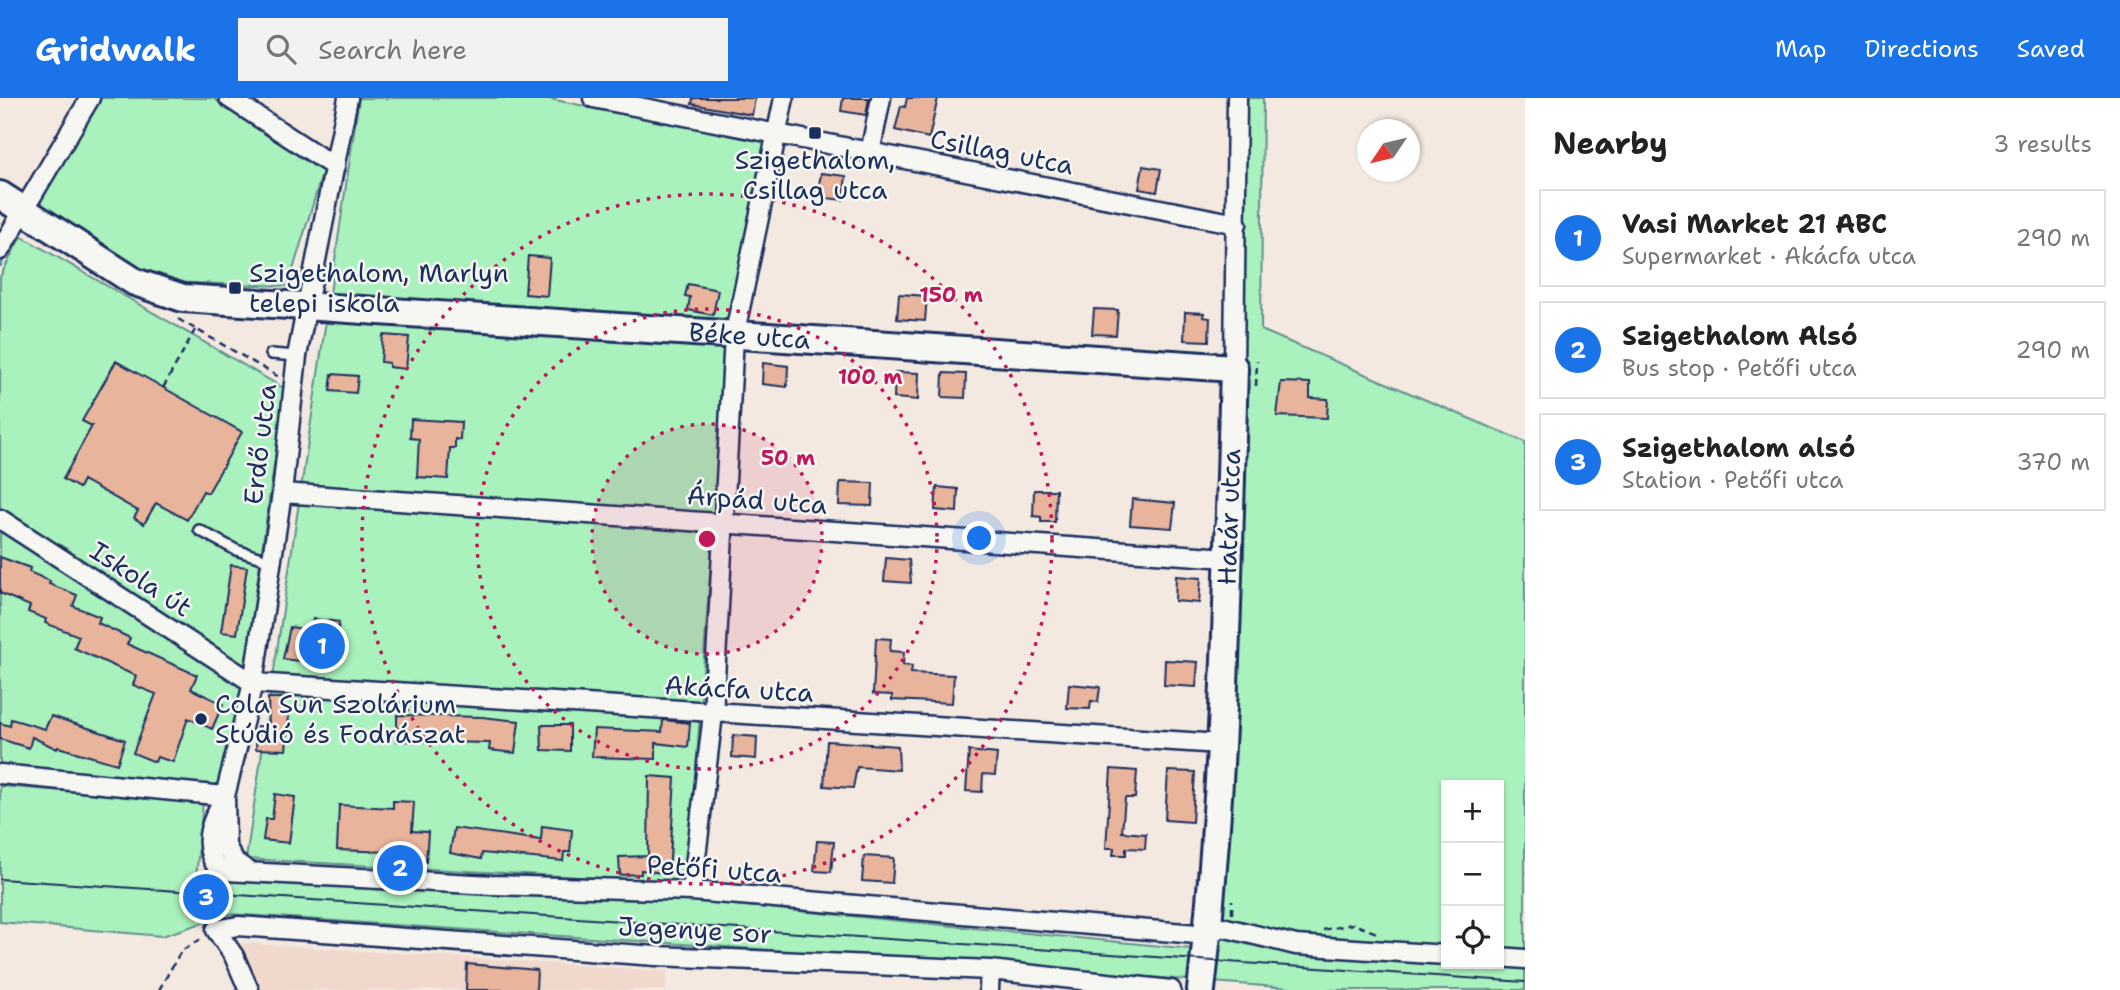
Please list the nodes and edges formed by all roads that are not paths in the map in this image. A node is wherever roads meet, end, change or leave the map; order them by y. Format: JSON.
{"nodes":[{"id":1,"x":90,"y":98,"type":"edge"},
{"id":2,"x":229,"y":98,"type":"edge"},
{"id":3,"x":348,"y":98,"type":"edge"},
{"id":4,"x":593,"y":98,"type":"edge"},
{"id":5,"x":784,"y":98,"type":"edge"},
{"id":6,"x":881,"y":98,"type":"edge"},
{"id":7,"x":1237,"y":98,"type":"edge"},
{"id":8,"x":777,"y":134,"type":"junction"},
{"id":9,"x":870,"y":153,"type":"junction"},
{"id":10,"x":335,"y":167,"type":"junction"},
{"id":11,"x":0,"y":195,"type":"edge"},
{"id":12,"x":22,"y":210,"type":"junction"},
{"id":13,"x":1237,"y":224,"type":"junction"},
{"id":14,"x":0,"y":250,"type":"edge"},
{"id":15,"x":305,"y":307,"type":"junction"},
{"id":16,"x":734,"y":337,"type":"junction"},
{"id":17,"x":271,"y":354,"type":"dead end"},
{"id":18,"x":297,"y":356,"type":"junction"},
{"id":19,"x":1234,"y":368,"type":"junction"},
{"id":20,"x":282,"y":493,"type":"junction"},
{"id":21,"x":0,"y":519,"type":"edge"},
{"id":22,"x":725,"y":524,"type":"junction"},
{"id":23,"x":200,"y":530,"type":"dead end"},
{"id":24,"x":1228,"y":558,"type":"junction"},
{"id":25,"x":271,"y":561,"type":"junction"},
{"id":26,"x":253,"y":683,"type":"junction"},
{"id":27,"x":713,"y":714,"type":"junction"},
{"id":28,"x":1222,"y":744,"type":"junction"},
{"id":29,"x":0,"y":775,"type":"edge"},
{"id":30,"x":225,"y":796,"type":"junction"},
{"id":31,"x":221,"y":869,"type":"joint"},
{"id":32,"x":250,"y":872,"type":"junction"},
{"id":33,"x":692,"y":891,"type":"junction"},
{"id":34,"x":1208,"y":935,"type":"junction"},
{"id":35,"x":1441,"y":955,"type":"edge"},
{"id":36,"x":1504,"y":957,"type":"edge"},
{"id":37,"x":1525,"y":959,"type":"edge"},
{"id":38,"x":990,"y":970,"type":"junction"},
{"id":39,"x":249,"y":990,"type":"edge"},
{"id":40,"x":989,"y":990,"type":"edge"},
{"id":41,"x":1171,"y":990,"type":"edge"},
{"id":42,"x":1201,"y":990,"type":"edge"}],
"edges":[{"from":1,"to":12,"type":"street"},
{"from":2,"to":10,"type":"street"},
{"from":3,"to":10,"type":"street","name":"Erdő utca"},
{"from":4,"to":8,"type":"street","name":"Csillag utca"},
{"from":5,"to":8,"type":"street"},
{"from":6,"to":9,"type":"street"},
{"from":7,"to":13,"type":"street","name":"Határ utca"},
{"from":8,"to":9,"type":"street","name":"Csillag utca"},
{"from":8,"to":16,"type":"street"},
{"from":9,"to":13,"type":"street","name":"Csillag utca"},
{"from":10,"to":15,"type":"street","name":"Erdő utca"},
{"from":11,"to":12,"type":"street","name":"Béke utca"},
{"from":12,"to":14,"type":"street"},
{"from":12,"to":15,"type":"street","name":"Béke utca"},
{"from":13,"to":19,"type":"street","name":"Határ utca"},
{"from":15,"to":16,"type":"street","name":"Béke utca"},
{"from":15,"to":18,"type":"street","name":"Erdő utca"},
{"from":16,"to":19,"type":"street","name":"Béke utca"},
{"from":16,"to":22,"type":"street"},
{"from":17,"to":18,"type":"lane"},
{"from":18,"to":20,"type":"street","name":"Erdő utca"},
{"from":19,"to":24,"type":"street","name":"Határ utca"},
{"from":20,"to":22,"type":"street","name":"Árpád utca"},
{"from":20,"to":25,"type":"street","name":"Erdő utca"},
{"from":21,"to":26,"type":"street","name":"Iskola út"},
{"from":22,"to":24,"type":"street","name":"Árpád utca"},
{"from":22,"to":27,"type":"street"},
{"from":23,"to":25,"type":"lane"},
{"from":24,"to":28,"type":"street","name":"Határ utca"},
{"from":25,"to":26,"type":"street","name":"Erdő utca"},
{"from":26,"to":27,"type":"street","name":"Akácfa utca"},
{"from":26,"to":30,"type":"street","name":"Erdő utca"},
{"from":27,"to":28,"type":"street","name":"Akácfa utca"},
{"from":27,"to":33,"type":"street"},
{"from":28,"to":34,"type":"street","name":"Határ utca"},
{"from":29,"to":30,"type":"street"},
{"from":30,"to":31,"type":"street","name":"Erdő utca"},
{"from":30,"to":32,"type":"street","name":"Erdő utca"},
{"from":31,"to":32,"type":"street","name":"Petőfi utca"},
{"from":32,"to":33,"type":"street","name":"Petőfi utca"},
{"from":33,"to":34,"type":"street","name":"Petőfi utca"},
{"from":34,"to":35,"type":"street","name":"Petőfi utca"},
{"from":34,"to":42,"type":"street","name":"Határ utca"},
{"from":36,"to":37,"type":"street"},
{"from":38,"to":39,"type":"street","name":"Jegenye sor"},
{"from":38,"to":40,"type":"street"},
{"from":38,"to":41,"type":"street","name":"Jegenye sor"}]}
